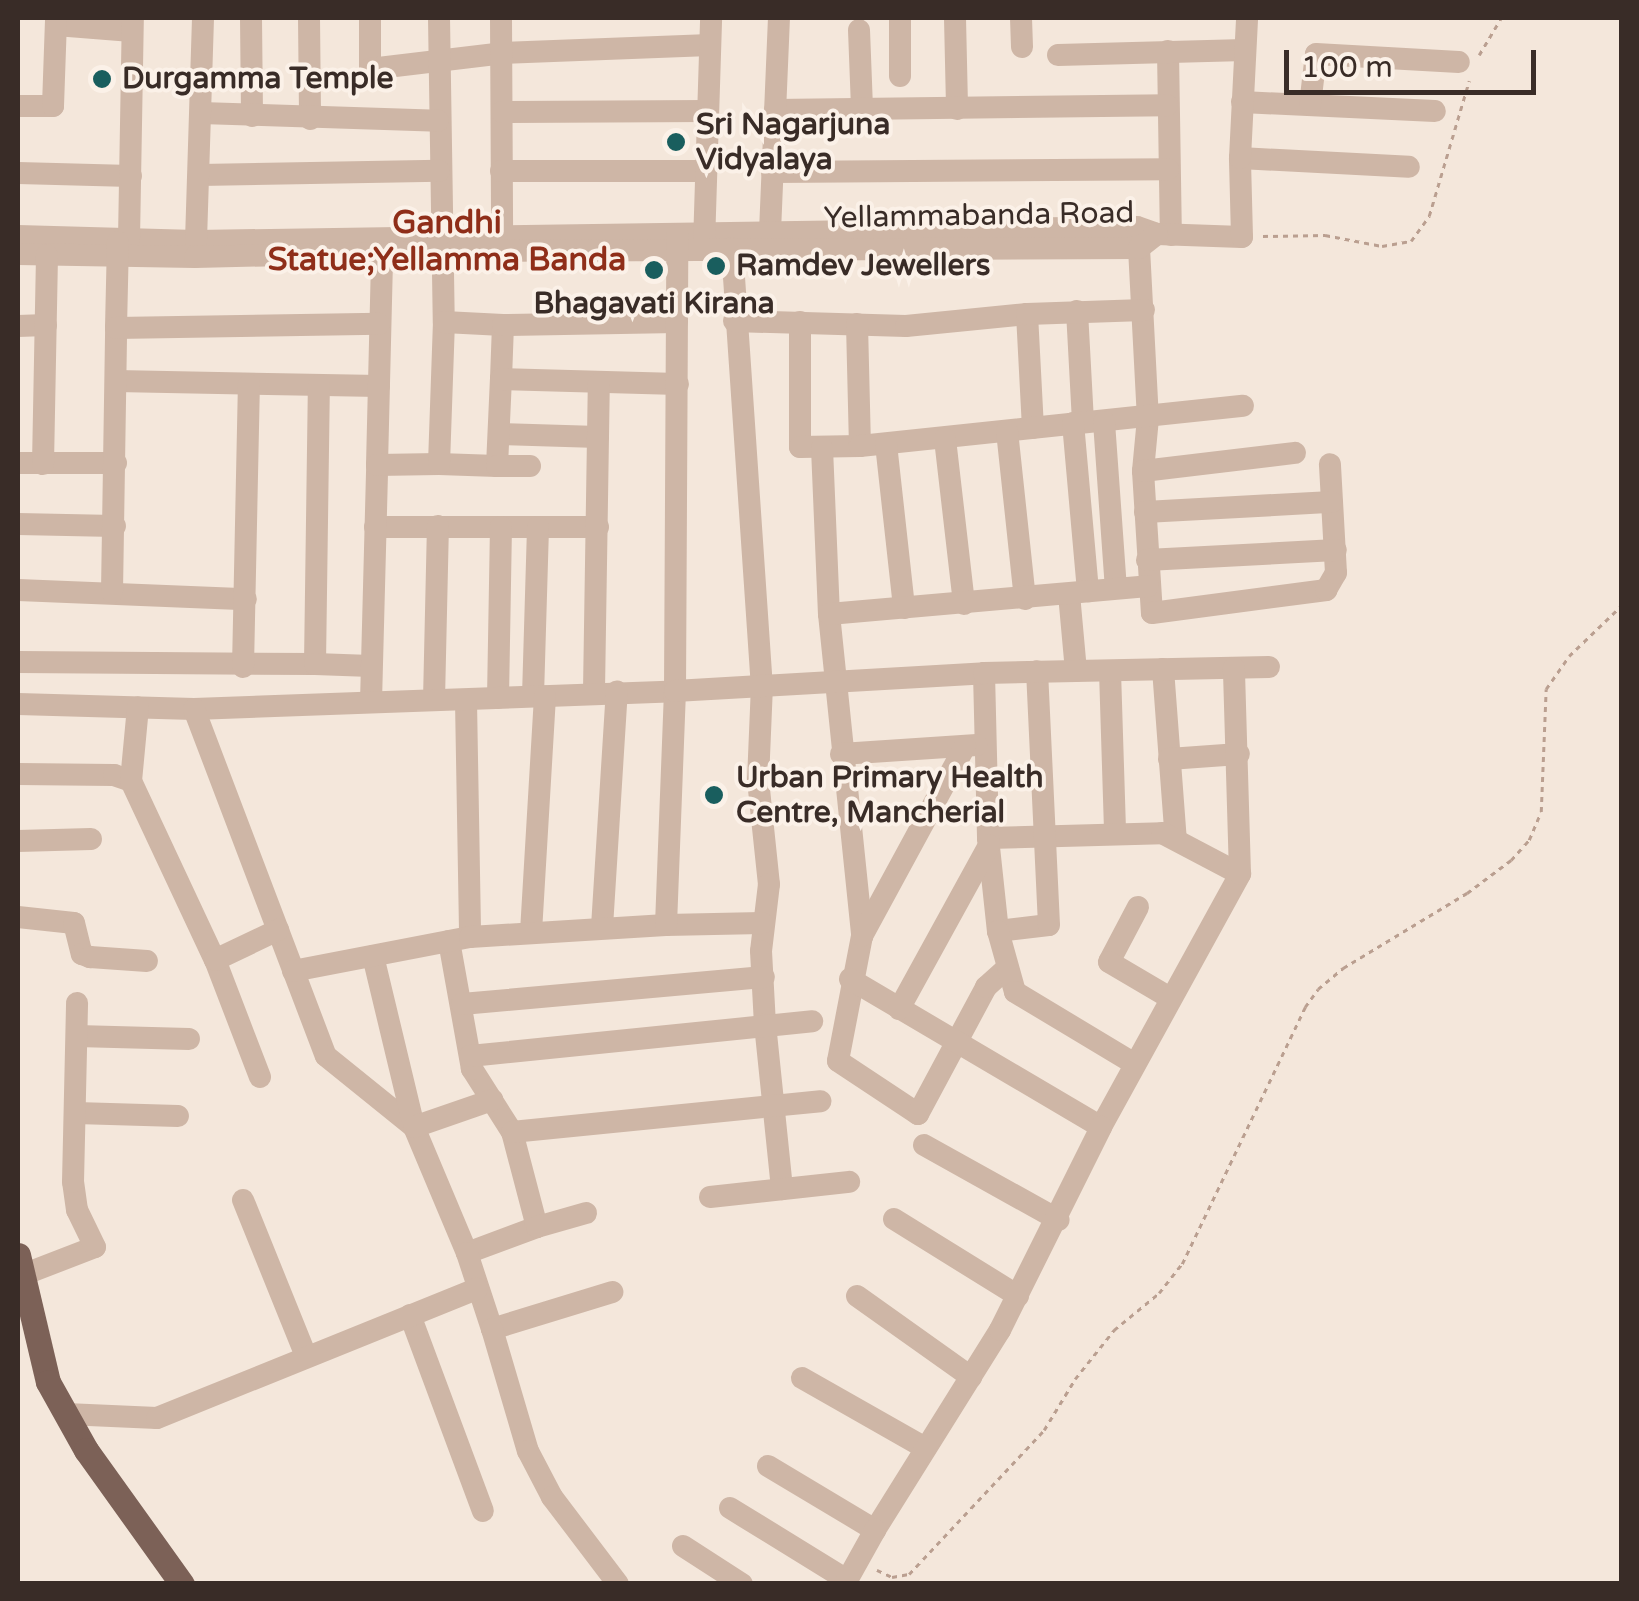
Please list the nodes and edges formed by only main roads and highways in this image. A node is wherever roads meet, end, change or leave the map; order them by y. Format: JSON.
{"nodes":[{"id":1,"x":21,"y":1265,"type":"edge"},
{"id":2,"x":182,"y":1584,"type":"edge"}],
"edges":[{"from":1,"to":2,"type":"main road"}]}
